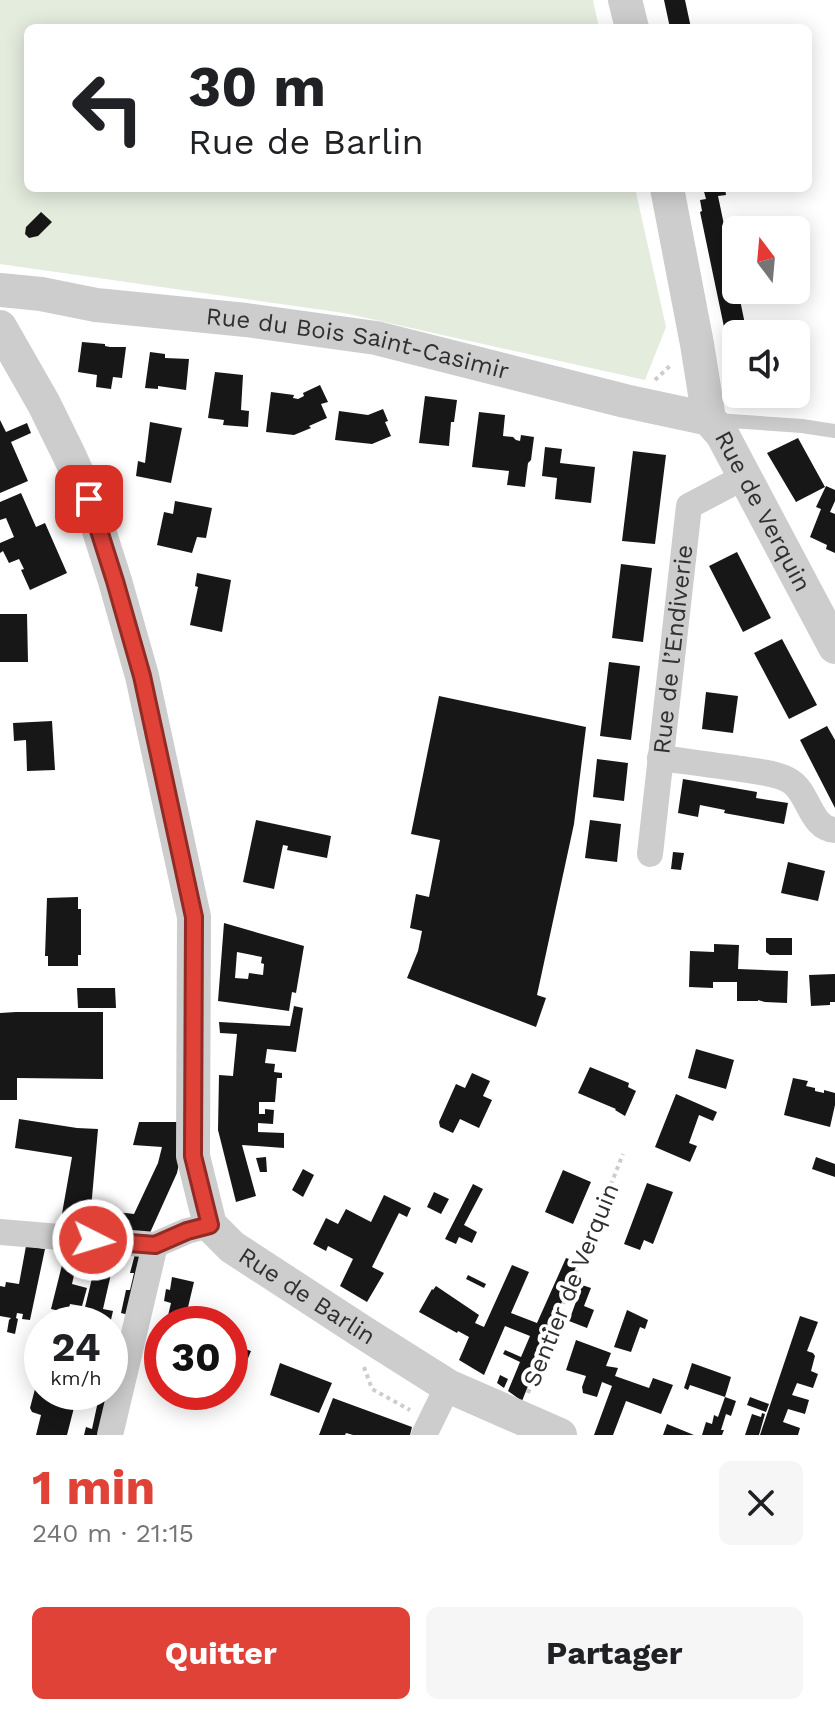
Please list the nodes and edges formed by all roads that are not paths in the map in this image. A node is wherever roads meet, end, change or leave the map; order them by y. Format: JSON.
{"nodes":[{"id":1,"x":625,"y":0,"type":"edge"},
{"id":2,"x":631,"y":24,"type":"edge"},
{"id":3,"x":668,"y":192,"type":"edge"},
{"id":4,"x":0,"y":290,"type":"edge"},
{"id":5,"x":0,"y":327,"type":"edge"},
{"id":6,"x":709,"y":419,"type":"junction"},
{"id":7,"x":835,"y":431,"type":"edge"},
{"id":8,"x":744,"y":477,"type":"junction"},
{"id":9,"x":835,"y":647,"type":"edge"},
{"id":10,"x":660,"y":758,"type":"junction"},
{"id":11,"x":835,"y":830,"type":"edge"},
{"id":12,"x":650,"y":854,"type":"dead end"},
{"id":13,"x":210,"y":1225,"type":"junction"},
{"id":14,"x":0,"y":1232,"type":"edge"},
{"id":15,"x":155,"y":1245,"type":"junction"},
{"id":16,"x":448,"y":1386,"type":"junction"},
{"id":17,"x":428,"y":1428,"type":"edge"},
{"id":18,"x":110,"y":1435,"type":"edge"},
{"id":19,"x":560,"y":1435,"type":"edge"}],
"edges":[{"from":1,"to":2,"type":"street"},
{"from":3,"to":6,"type":"street"},
{"from":4,"to":6,"type":"street","name":"Rue du Bois Saint-Casimir"},
{"from":5,"to":13,"type":"street"},
{"from":6,"to":7,"type":"lane"},
{"from":6,"to":8,"type":"street","name":"Rue de Verquin"},
{"from":8,"to":9,"type":"street","name":"Rue de Verquin"},
{"from":8,"to":10,"type":"street","name":"Rue de l’Endiverie"},
{"from":10,"to":11,"type":"street"},
{"from":10,"to":12,"type":"street","name":"Rue de l’Endiverie"},
{"from":13,"to":15,"type":"street"},
{"from":13,"to":16,"type":"street","name":"Rue de Barlin"},
{"from":14,"to":15,"type":"street"},
{"from":15,"to":18,"type":"street"},
{"from":16,"to":17,"type":"street"},
{"from":16,"to":19,"type":"street","name":"Rue de Barlin"}]}
